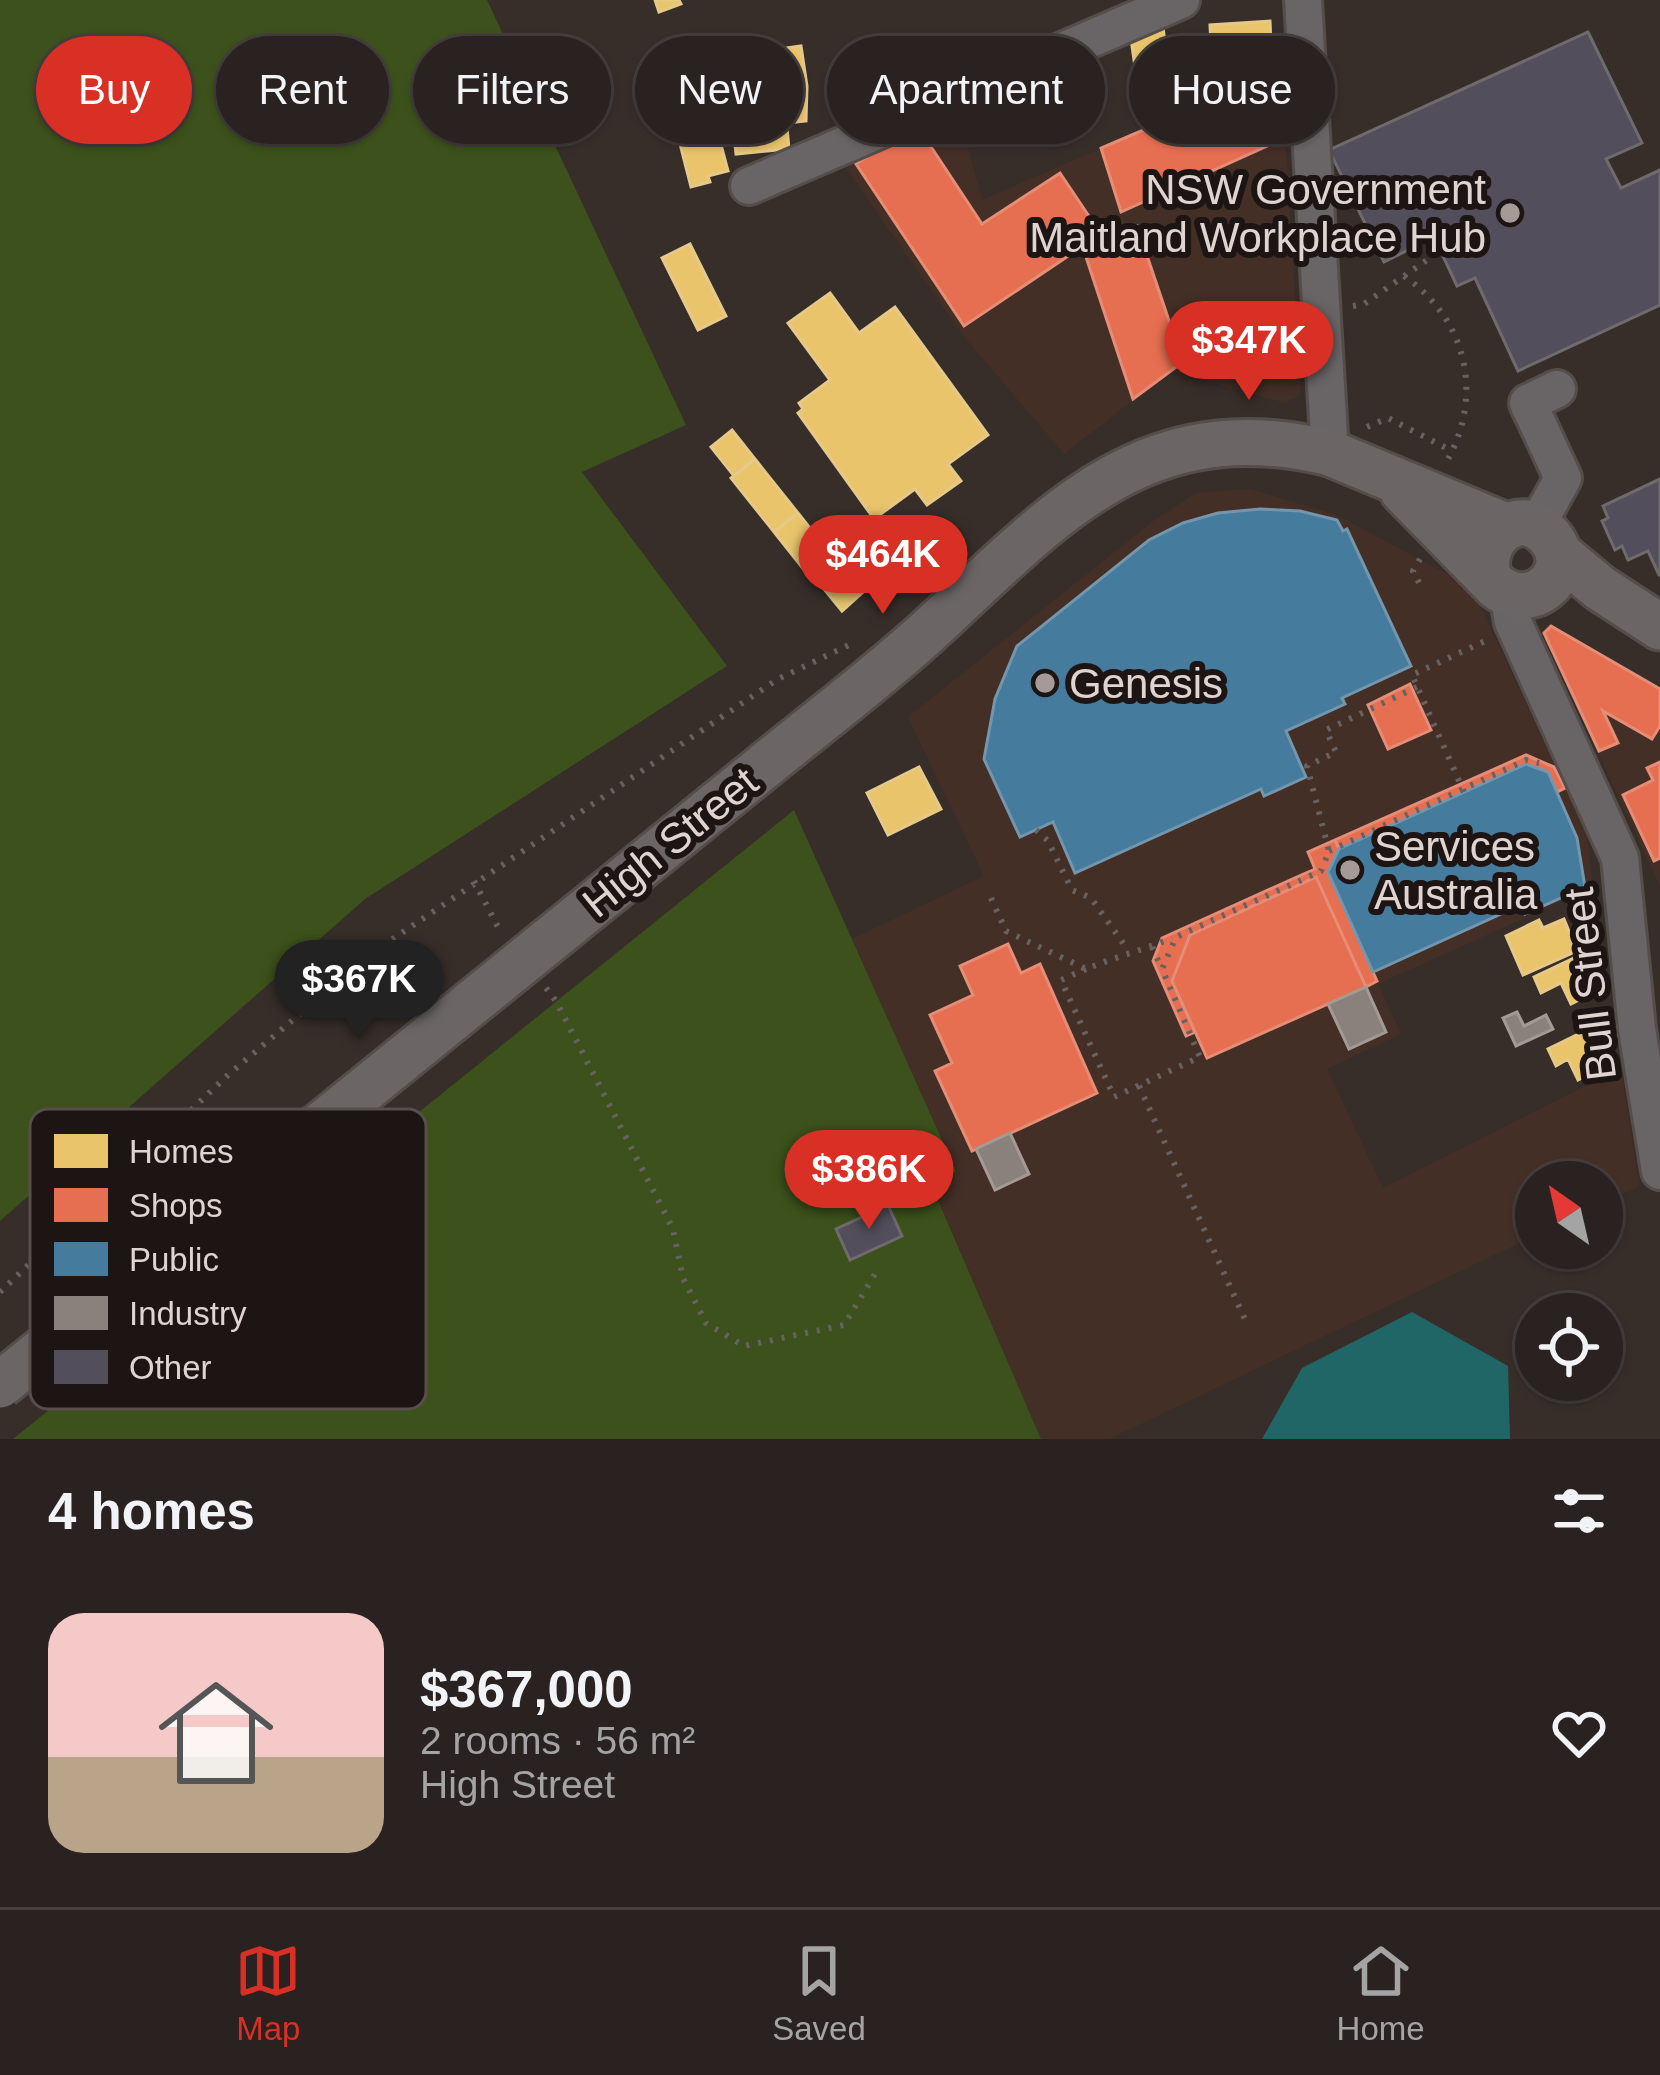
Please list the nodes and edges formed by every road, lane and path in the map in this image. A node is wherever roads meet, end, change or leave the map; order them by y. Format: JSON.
{"nodes":[{"id":1,"x":1180,"y":0,"type":"edge"},
{"id":2,"x":1303,"y":0,"type":"edge"},
{"id":3,"x":749,"y":186,"type":"dead end"},
{"id":4,"x":1440,"y":250,"type":"dead end"},
{"id":5,"x":1404,"y":276,"type":"junction"},
{"id":6,"x":1364,"y":304,"type":"dead end"},
{"id":7,"x":1557,"y":389,"type":"dead end"},
{"id":8,"x":1367,"y":427,"type":"dead end"},
{"id":9,"x":1330,"y":453,"type":"junction"},
{"id":10,"x":1388,"y":476,"type":"junction"},
{"id":11,"x":1534,"y":535,"type":"junction"},
{"id":12,"x":1425,"y":551,"type":"dead end"},
{"id":13,"x":1423,"y":590,"type":"dead end"},
{"id":14,"x":1508,"y":600,"type":"junction"},
{"id":15,"x":1654,"y":623,"type":"edge"},
{"id":16,"x":915,"y":643,"type":"junction"},
{"id":17,"x":1417,"y":686,"type":"junction"},
{"id":18,"x":1537,"y":768,"type":"dead end"},
{"id":19,"x":1463,"y":791,"type":"junction"},
{"id":20,"x":1036,"y":830,"type":"dead end"},
{"id":21,"x":1329,"y":857,"type":"junction"},
{"id":22,"x":991,"y":898,"type":"dead end"},
{"id":23,"x":1176,"y":937,"type":"junction"},
{"id":24,"x":1644,"y":943,"type":"edge"},
{"id":25,"x":1152,"y":947,"type":"junction"},
{"id":26,"x":1128,"y":950,"type":"junction"},
{"id":27,"x":1086,"y":969,"type":"junction"},
{"id":28,"x":1162,"y":969,"type":"junction"},
{"id":29,"x":556,"y":1001,"type":"dead end"},
{"id":30,"x":1139,"y":1086,"type":"junction"},
{"id":31,"x":192,"y":1109,"type":"edge"},
{"id":32,"x":340,"y":1109,"type":"edge"},
{"id":33,"x":1660,"y":1171,"type":"edge"},
{"id":34,"x":30,"y":1263,"type":"edge"},
{"id":35,"x":877,"y":1271,"type":"dead end"},
{"id":36,"x":0,"y":1292,"type":"edge"},
{"id":37,"x":1248,"y":1326,"type":"dead end"},
{"id":38,"x":30,"y":1360,"type":"edge"},
{"id":39,"x":0,"y":1384,"type":"edge"}],
"edges":[{"from":1,"to":3,"type":"street"},
{"from":2,"to":9,"type":"street"},
{"from":4,"to":5,"type":"path"},
{"from":5,"to":6,"type":"path"},
{"from":5,"to":8,"type":"path"},
{"from":7,"to":11,"type":"street"},
{"from":9,"to":10,"type":"main road","name":"High Street"},
{"from":9,"to":16,"type":"main road","name":"High Street"},
{"from":10,"to":11,"type":"main road","name":"High Street"},
{"from":10,"to":14,"type":"main road","name":"High Street"},
{"from":11,"to":14,"type":"main road"},
{"from":11,"to":14,"type":"main road"},
{"from":11,"to":15,"type":"main road","name":"High Street"},
{"from":12,"to":13,"type":"path"},
{"from":14,"to":15,"type":"main road","name":"High Street"},
{"from":14,"to":17,"type":"path"},
{"from":14,"to":24,"type":"street","name":"Bull Street"},
{"from":16,"to":31,"type":"path"},
{"from":16,"to":32,"type":"main road","name":"High Street","bridge":true},
{"from":17,"to":19,"type":"path"},
{"from":17,"to":21,"type":"path"},
{"from":18,"to":19,"type":"path"},
{"from":19,"to":21,"type":"path"},
{"from":20,"to":26,"type":"path"},
{"from":21,"to":23,"type":"path"},
{"from":22,"to":27,"type":"path"},
{"from":23,"to":25,"type":"path"},
{"from":23,"to":28,"type":"path"},
{"from":24,"to":33,"type":"street","name":"Bull Street"},
{"from":25,"to":26,"type":"path"},
{"from":25,"to":28,"type":"path"},
{"from":26,"to":27,"type":"path"},
{"from":27,"to":30,"type":"path"},
{"from":28,"to":30,"type":"path"},
{"from":29,"to":35,"type":"path"},
{"from":30,"to":37,"type":"path"},
{"from":34,"to":36,"type":"path"},
{"from":38,"to":39,"type":"main road","name":"High Street","bridge":true}]}
